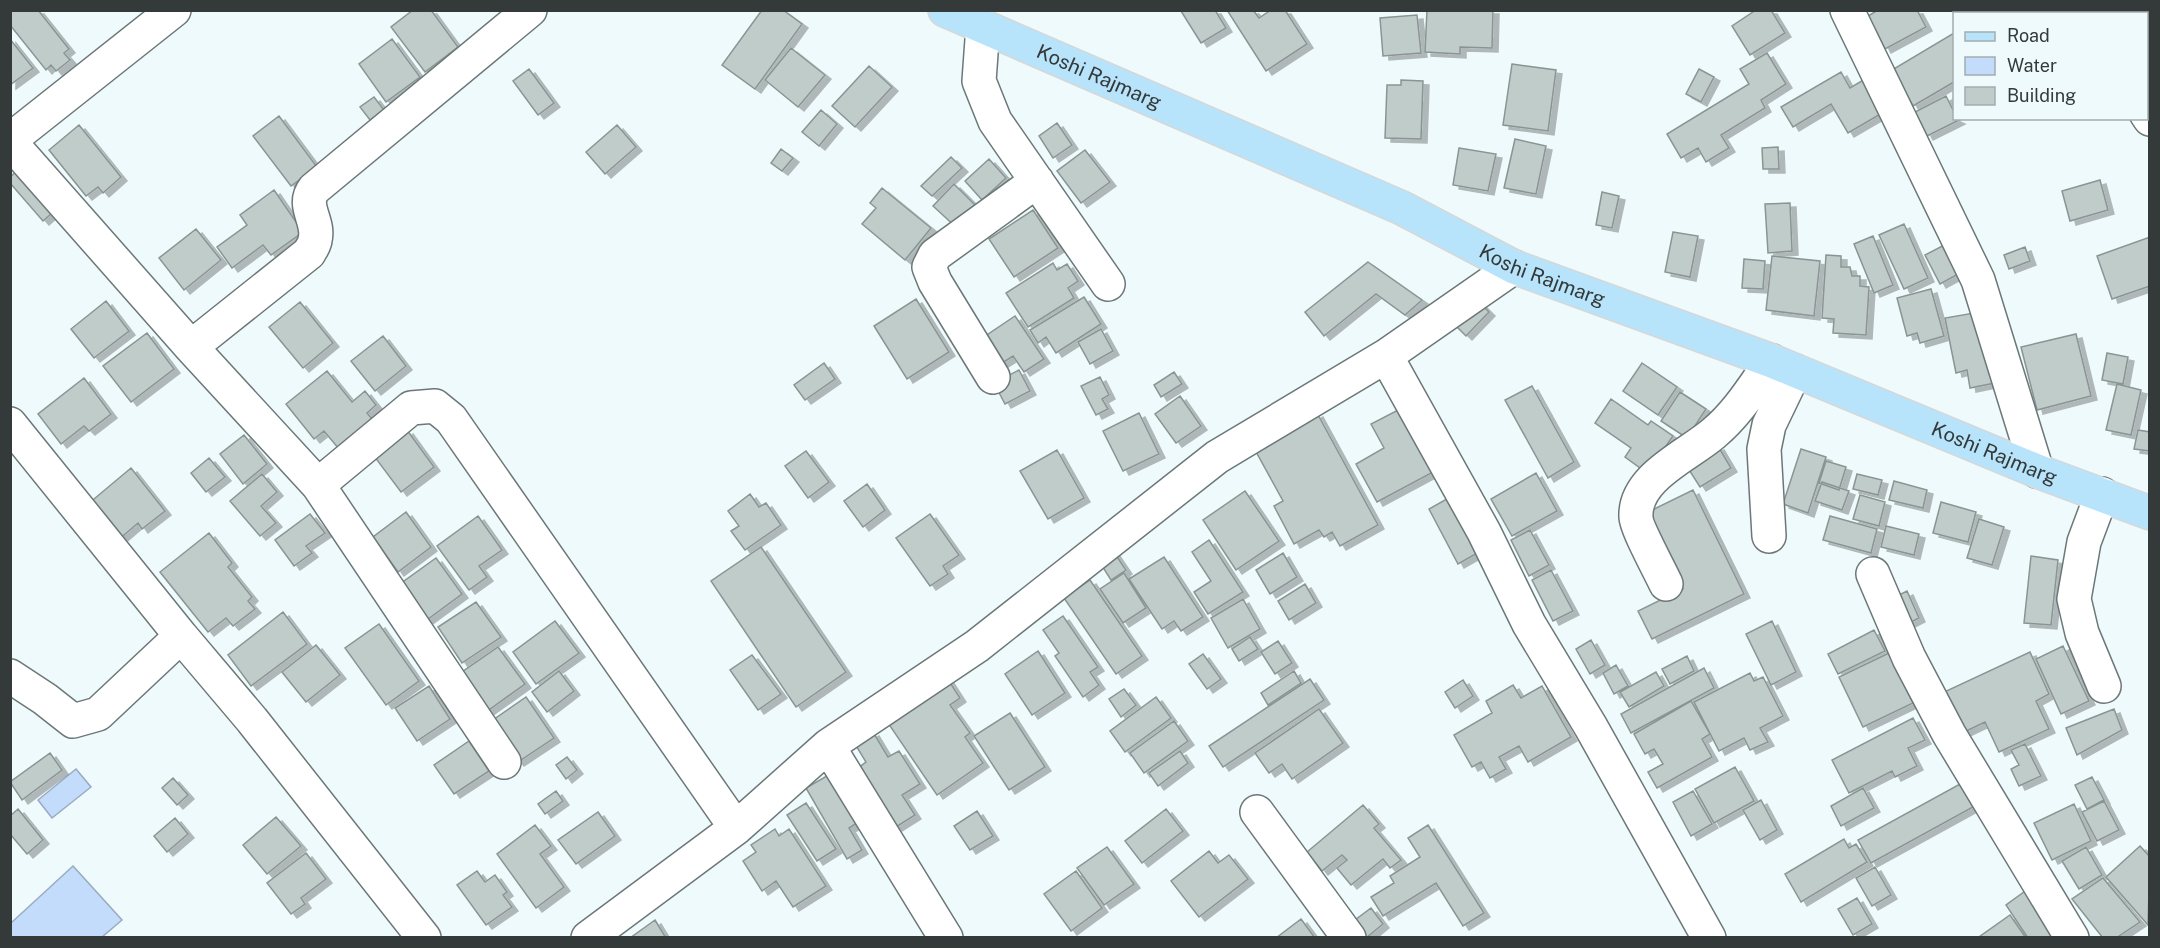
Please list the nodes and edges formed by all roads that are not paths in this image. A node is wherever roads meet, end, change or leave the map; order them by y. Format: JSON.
{"nodes":[{"id":1,"x":174,"y":10,"type":"edge"},
{"id":2,"x":530,"y":10,"type":"edge"},
{"id":3,"x":945,"y":10,"type":"edge"},
{"id":4,"x":1847,"y":10,"type":"edge"},
{"id":5,"x":983,"y":26,"type":"junction"},
{"id":6,"x":10,"y":141,"type":"edge"},
{"id":7,"x":1037,"y":181,"type":"junction"},
{"id":8,"x":1514,"y":267,"type":"junction"},
{"id":9,"x":1108,"y":284,"type":"dead end"},
{"id":10,"x":191,"y":347,"type":"junction"},
{"id":11,"x":1386,"y":356,"type":"junction"},
{"id":12,"x":1783,"y":366,"type":"junction"},
{"id":13,"x":993,"y":377,"type":"dead end"},
{"id":14,"x":10,"y":424,"type":"edge"},
{"id":15,"x":2037,"y":471,"type":"junction"},
{"id":16,"x":318,"y":485,"type":"junction"},
{"id":17,"x":2102,"y":494,"type":"junction"},
{"id":18,"x":2150,"y":513,"type":"edge"},
{"id":19,"x":1769,"y":536,"type":"dead end"},
{"id":20,"x":1874,"y":574,"type":"dead end"},
{"id":21,"x":1666,"y":584,"type":"dead end"},
{"id":22,"x":181,"y":636,"type":"junction"},
{"id":23,"x":10,"y":675,"type":"edge"},
{"id":24,"x":2103,"y":686,"type":"dead end"},
{"id":25,"x":828,"y":746,"type":"junction"},
{"id":26,"x":504,"y":762,"type":"dead end"},
{"id":27,"x":1257,"y":812,"type":"dead end"},
{"id":28,"x":736,"y":828,"type":"junction"},
{"id":29,"x":424,"y":938,"type":"edge"},
{"id":30,"x":588,"y":938,"type":"edge"},
{"id":31,"x":946,"y":938,"type":"edge"},
{"id":32,"x":1349,"y":938,"type":"edge"},
{"id":33,"x":1709,"y":938,"type":"edge"},
{"id":34,"x":2072,"y":938,"type":"edge"}],
"edges":[{"from":1,"to":6,"type":"street"},
{"from":2,"to":10,"type":"street"},
{"from":3,"to":5,"type":"main road","name":"Koshi Rajmarg"},
{"from":4,"to":15,"type":"street"},
{"from":5,"to":7,"type":"street"},
{"from":5,"to":8,"type":"main road","name":"Koshi Rajmarg"},
{"from":6,"to":10,"type":"street"},
{"from":7,"to":9,"type":"street"},
{"from":7,"to":13,"type":"street"},
{"from":8,"to":11,"type":"street"},
{"from":8,"to":12,"type":"main road","name":"Koshi Rajmarg"},
{"from":10,"to":16,"type":"street"},
{"from":11,"to":25,"type":"street"},
{"from":11,"to":33,"type":"street"},
{"from":12,"to":15,"type":"main road","name":"Koshi Rajmarg"},
{"from":12,"to":19,"type":"street"},
{"from":12,"to":21,"type":"street"},
{"from":14,"to":22,"type":"street"},
{"from":15,"to":17,"type":"main road","name":"Koshi Rajmarg"},
{"from":16,"to":26,"type":"street"},
{"from":16,"to":28,"type":"street"},
{"from":17,"to":18,"type":"main road","name":"Koshi Rajmarg"},
{"from":17,"to":24,"type":"street"},
{"from":20,"to":34,"type":"street"},
{"from":22,"to":23,"type":"street"},
{"from":22,"to":29,"type":"street"},
{"from":25,"to":28,"type":"street"},
{"from":25,"to":31,"type":"street"},
{"from":27,"to":32,"type":"street"},
{"from":28,"to":30,"type":"street"}]}
